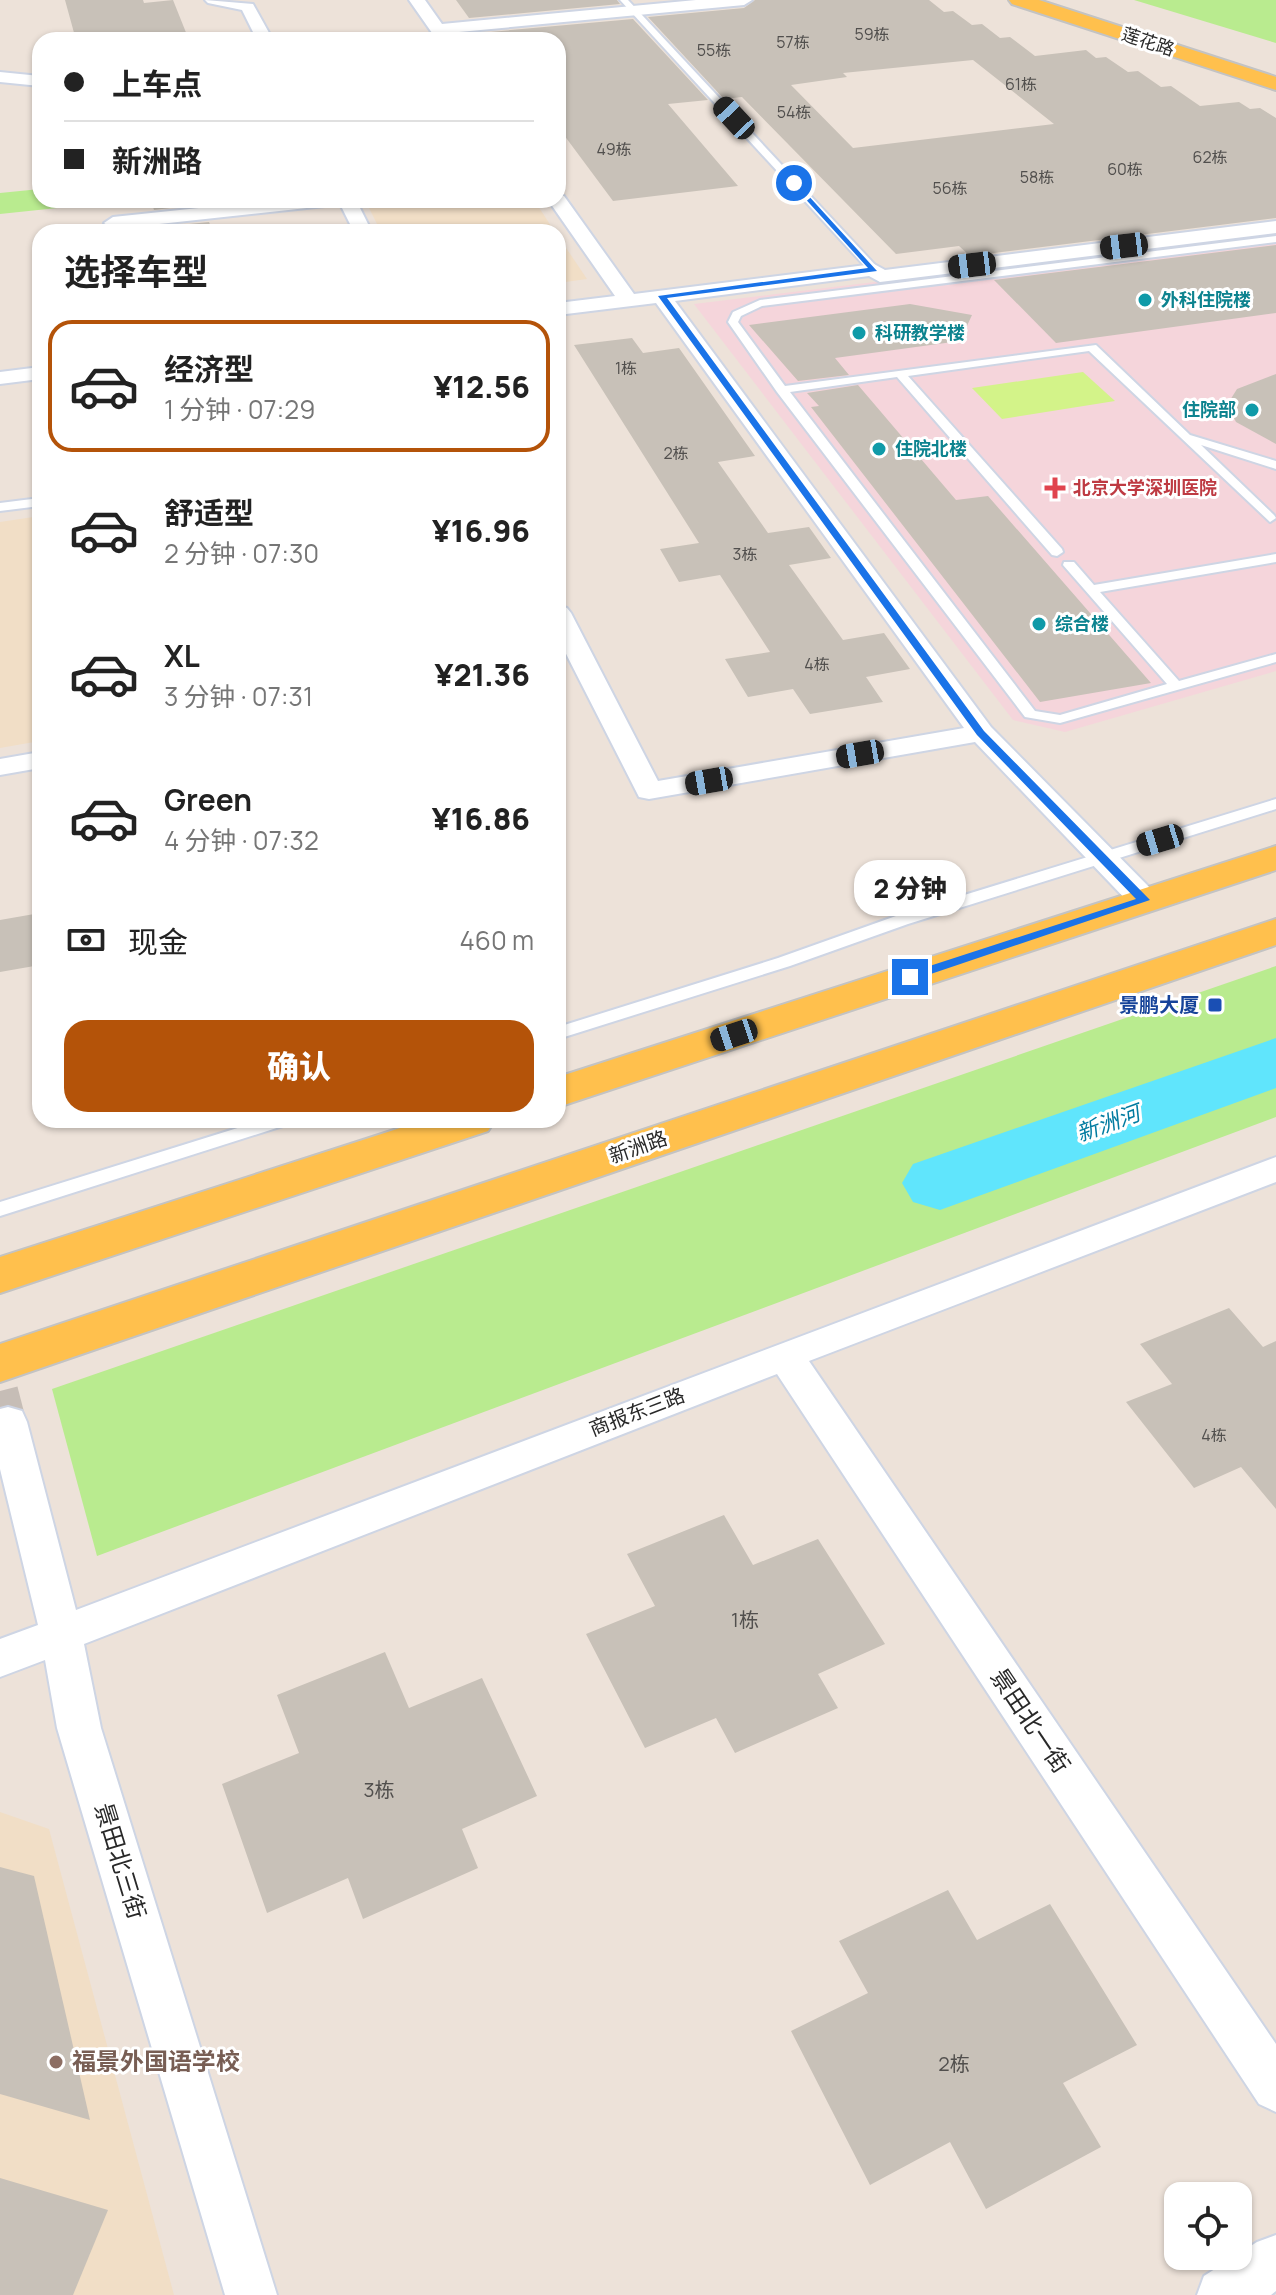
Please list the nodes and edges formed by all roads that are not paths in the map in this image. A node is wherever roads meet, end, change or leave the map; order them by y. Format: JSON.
{"nodes":[{"id":1,"x":213,"y":0,"type":"edge"},
{"id":2,"x":417,"y":0,"type":"edge"},
{"id":3,"x":744,"y":0,"type":"edge"},
{"id":4,"x":1019,"y":0,"type":"edge"},
{"id":5,"x":629,"y":5,"type":"edge"},
{"id":6,"x":261,"y":32,"type":"edge"},
{"id":7,"x":441,"y":32,"type":"edge"},
{"id":8,"x":455,"y":32,"type":"edge"},
{"id":9,"x":0,"y":77,"type":"edge"},
{"id":10,"x":32,"y":80,"type":"edge"},
{"id":11,"x":1276,"y":84,"type":"edge"},
{"id":12,"x":265,"y":208,"type":"edge"},
{"id":13,"x":563,"y":208,"type":"edge"},
{"id":14,"x":145,"y":224,"type":"edge"},
{"id":15,"x":1276,"y":227,"type":"edge"},
{"id":16,"x":1276,"y":239,"type":"edge"},
{"id":17,"x":874,"y":270,"type":"junction"},
{"id":18,"x":661,"y":296,"type":"junction"},
{"id":19,"x":628,"y":300,"type":"junction"},
{"id":20,"x":566,"y":308,"type":"edge"},
{"id":21,"x":32,"y":374,"type":"edge"},
{"id":22,"x":900,"y":374,"type":"junction"},
{"id":23,"x":0,"y":378,"type":"edge"},
{"id":24,"x":781,"y":390,"type":"junction"},
{"id":25,"x":1185,"y":436,"type":"junction"},
{"id":26,"x":1276,"y":465,"type":"edge"},
{"id":27,"x":32,"y":503,"type":"edge"},
{"id":28,"x":0,"y":507,"type":"edge"},
{"id":29,"x":1270,"y":518,"type":"dead end"},
{"id":30,"x":1057,"y":552,"type":"dead end"},
{"id":31,"x":1276,"y":558,"type":"edge"},
{"id":32,"x":1069,"y":565,"type":"dead end"},
{"id":33,"x":1090,"y":590,"type":"junction"},
{"id":34,"x":566,"y":628,"type":"edge"},
{"id":35,"x":1276,"y":658,"type":"edge"},
{"id":36,"x":588,"y":671,"type":"junction"},
{"id":37,"x":566,"y":675,"type":"edge"},
{"id":38,"x":1176,"y":686,"type":"junction"},
{"id":39,"x":981,"y":733,"type":"junction"},
{"id":40,"x":32,"y":761,"type":"edge"},
{"id":41,"x":0,"y":767,"type":"edge"},
{"id":42,"x":1276,"y":804,"type":"edge"},
{"id":43,"x":1276,"y":857,"type":"edge"},
{"id":44,"x":1101,"y":858,"type":"junction"},
{"id":45,"x":1144,"y":900,"type":"junction"},
{"id":46,"x":1276,"y":931,"type":"edge"},
{"id":47,"x":566,"y":1030,"type":"edge"},
{"id":48,"x":566,"y":1089,"type":"edge"},
{"id":49,"x":258,"y":1128,"type":"edge"},
{"id":50,"x":449,"y":1128,"type":"edge"},
{"id":51,"x":1276,"y":1169,"type":"edge"},
{"id":52,"x":0,"y":1209,"type":"edge"},
{"id":53,"x":1,"y":1275,"type":"edge"},
{"id":54,"x":785,"y":1355,"type":"junction"},
{"id":55,"x":0,"y":1363,"type":"edge"},
{"id":56,"x":8,"y":1422,"type":"dead end"},
{"id":57,"x":61,"y":1635,"type":"junction"},
{"id":58,"x":0,"y":1658,"type":"edge"},
{"id":59,"x":1276,"y":2087,"type":"edge"},
{"id":60,"x":1276,"y":2261,"type":"edge"},
{"id":61,"x":251,"y":2295,"type":"edge"},
{"id":62,"x":1223,"y":2295,"type":"edge"}],
"edges":[{"from":1,"to":6,"type":"street"},
{"from":2,"to":7,"type":"street"},
{"from":3,"to":5,"type":"street"},
{"from":4,"to":11,"type":"main road","name":"莲花路"},
{"from":5,"to":8,"type":"street"},
{"from":5,"to":17,"type":"lane"},
{"from":9,"to":10,"type":"street"},
{"from":12,"to":14,"type":"street"},
{"from":13,"to":19,"type":"street"},
{"from":15,"to":17,"type":"street"},
{"from":16,"to":24,"type":"lane"},
{"from":17,"to":18,"type":"street"},
{"from":18,"to":19,"type":"street"},
{"from":18,"to":39,"type":"street"},
{"from":19,"to":20,"type":"street"},
{"from":21,"to":23,"type":"street"},
{"from":22,"to":24,"type":"lane"},
{"from":22,"to":25,"type":"lane"},
{"from":22,"to":30,"type":"lane"},
{"from":24,"to":38,"type":"lane"},
{"from":25,"to":26,"type":"lane"},
{"from":25,"to":29,"type":"lane"},
{"from":27,"to":28,"type":"lane"},
{"from":31,"to":33,"type":"lane"},
{"from":32,"to":33,"type":"lane"},
{"from":33,"to":38,"type":"lane"},
{"from":34,"to":36,"type":"street"},
{"from":35,"to":38,"type":"lane"},
{"from":36,"to":37,"type":"street"},
{"from":36,"to":39,"type":"street"},
{"from":39,"to":44,"type":"street"},
{"from":40,"to":41,"type":"street"},
{"from":42,"to":44,"type":"lane"},
{"from":43,"to":45,"type":"main road"},
{"from":44,"to":45,"type":"street"},
{"from":44,"to":47,"type":"lane"},
{"from":45,"to":48,"type":"main road"},
{"from":46,"to":55,"type":"main road","name":"新洲路"},
{"from":49,"to":52,"type":"lane"},
{"from":50,"to":53,"type":"main road"},
{"from":51,"to":54,"type":"street","name":"商报东三路"},
{"from":54,"to":57,"type":"street","name":"商报东三路"},
{"from":54,"to":59,"type":"street","name":"景田北一街"},
{"from":56,"to":57,"type":"street","name":"景田北三街"},
{"from":57,"to":58,"type":"street","name":"商报东三路"},
{"from":57,"to":61,"type":"street","name":"景田北三街"},
{"from":60,"to":62,"type":"street"}]}
